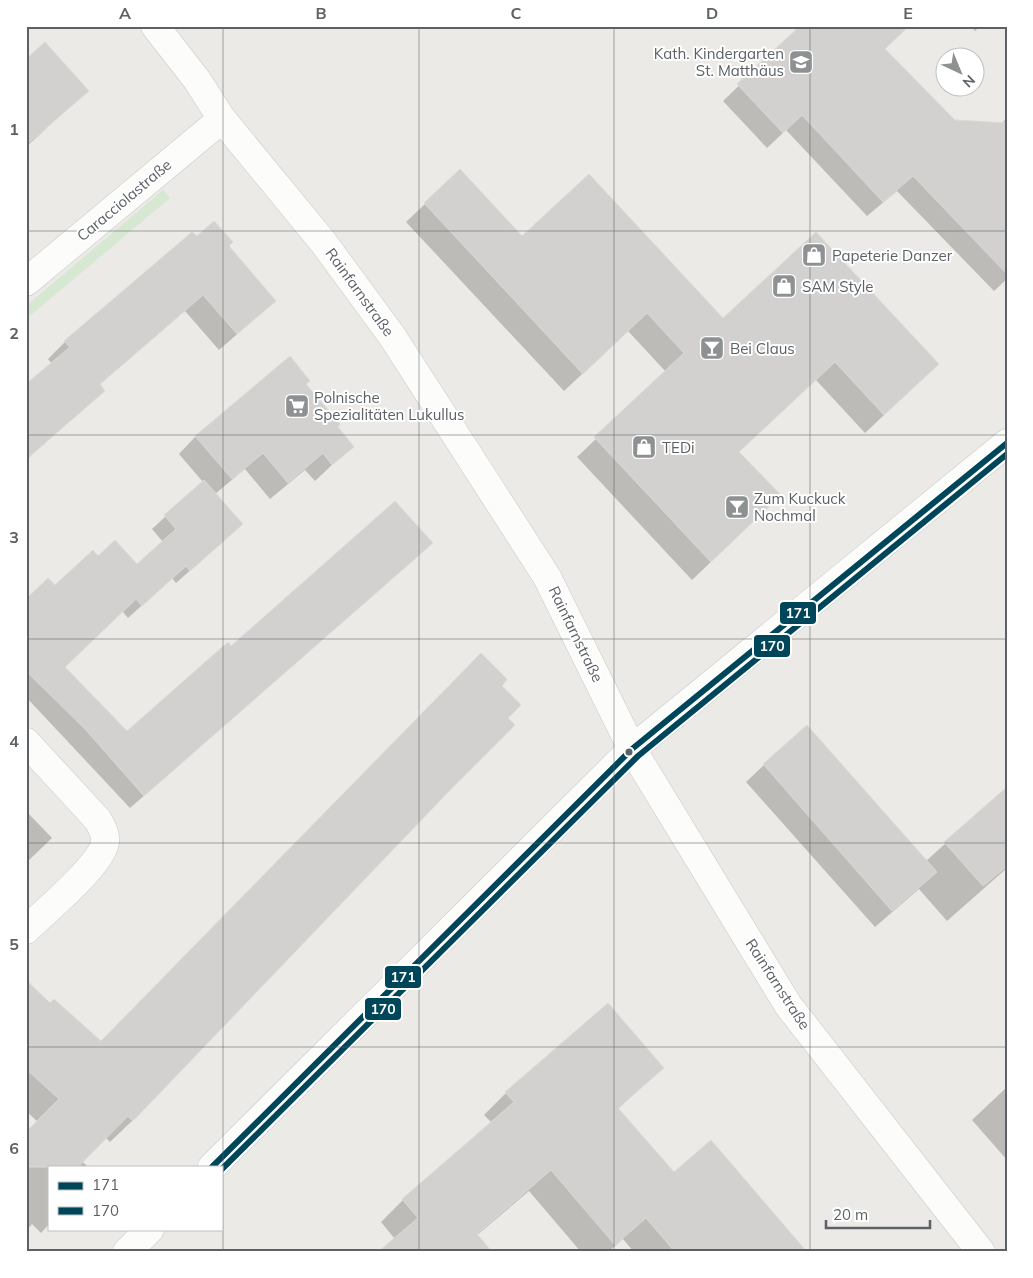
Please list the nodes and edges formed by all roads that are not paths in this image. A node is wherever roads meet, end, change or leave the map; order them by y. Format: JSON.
{"nodes":[{"id":1,"x":155,"y":26,"type":"edge"},
{"id":2,"x":222,"y":119,"type":"junction"},
{"id":3,"x":26,"y":282,"type":"edge"},
{"id":4,"x":1007,"y":443,"type":"edge"},
{"id":5,"x":26,"y":742,"type":"edge"},
{"id":6,"x":632,"y":749,"type":"junction"},
{"id":7,"x":26,"y":930,"type":"edge"},
{"id":8,"x":213,"y":1166,"type":"edge"},
{"id":9,"x":149,"y":1230,"type":"edge"},
{"id":10,"x":127,"y":1252,"type":"edge"},
{"id":11,"x":981,"y":1252,"type":"edge"}],
"edges":[{"from":1,"to":2,"type":"street","name":"Rainfarnstraße"},
{"from":2,"to":3,"type":"street","name":"Caracciolastraße"},
{"from":2,"to":6,"type":"street","name":"Rainfarnstraße"},
{"from":4,"to":6,"type":"street"},
{"from":5,"to":7,"type":"street"},
{"from":6,"to":8,"type":"street"},
{"from":6,"to":11,"type":"street","name":"Rainfarnstraße"},
{"from":9,"to":10,"type":"street"}]}
